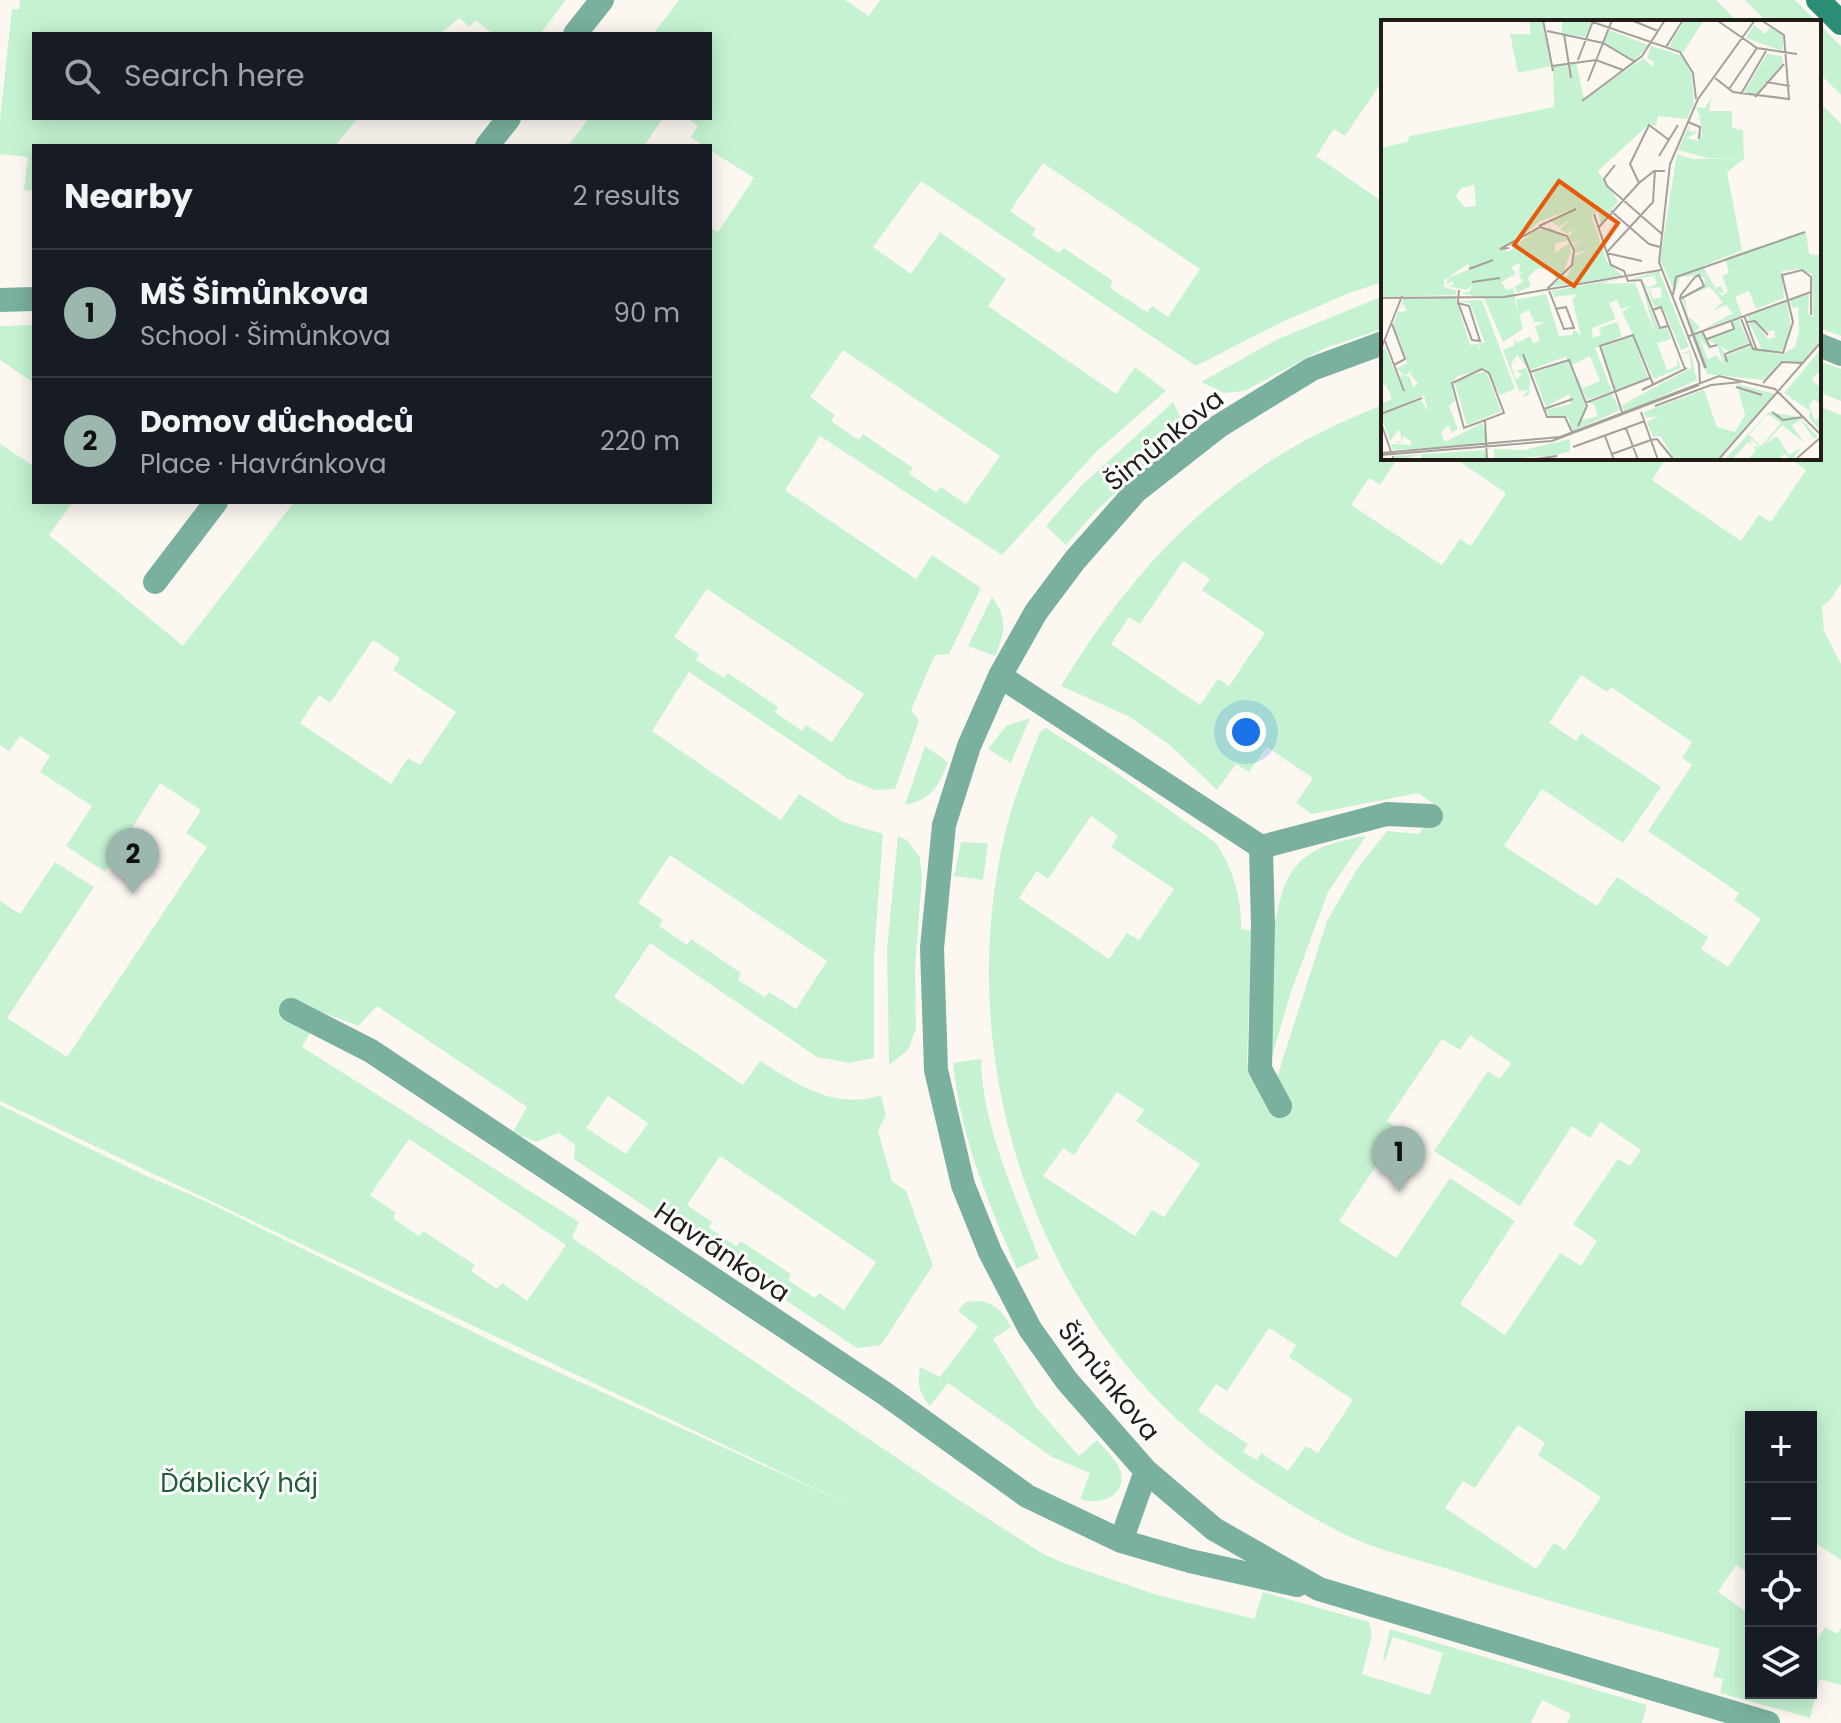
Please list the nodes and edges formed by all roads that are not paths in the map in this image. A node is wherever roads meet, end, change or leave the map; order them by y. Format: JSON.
{"nodes":[{"id":1,"x":602,"y":0,"type":"edge"},
{"id":2,"x":1818,"y":0,"type":"edge"},
{"id":3,"x":1841,"y":23,"type":"edge"},
{"id":4,"x":577,"y":32,"type":"edge"},
{"id":5,"x":507,"y":120,"type":"edge"},
{"id":6,"x":489,"y":144,"type":"edge"},
{"id":7,"x":32,"y":299,"type":"edge"},
{"id":8,"x":0,"y":300,"type":"edge"},
{"id":9,"x":1381,"y":344,"type":"edge"},
{"id":10,"x":1821,"y":346,"type":"edge"},
{"id":11,"x":1841,"y":354,"type":"edge"},
{"id":12,"x":214,"y":504,"type":"edge"},
{"id":13,"x":155,"y":582,"type":"dead end"},
{"id":14,"x":1000,"y":676,"type":"junction"},
{"id":15,"x":1431,"y":816,"type":"dead end"},
{"id":16,"x":1261,"y":847,"type":"junction"},
{"id":17,"x":291,"y":1010,"type":"dead end"},
{"id":18,"x":1280,"y":1106,"type":"dead end"},
{"id":19,"x":1146,"y":1471,"type":"junction"},
{"id":20,"x":1121,"y":1541,"type":"junction"},
{"id":21,"x":1319,"y":1589,"type":"junction"},
{"id":22,"x":1768,"y":1723,"type":"edge"}],
"edges":[{"from":1,"to":4,"type":"street"},
{"from":2,"to":3,"type":"street"},
{"from":5,"to":6,"type":"street"},
{"from":7,"to":8,"type":"street"},
{"from":9,"to":14,"type":"street","name":"Šimůnkova"},
{"from":10,"to":11,"type":"street"},
{"from":12,"to":13,"type":"street"},
{"from":14,"to":16,"type":"street"},
{"from":14,"to":19,"type":"street","name":"Šimůnkova"},
{"from":15,"to":16,"type":"street"},
{"from":16,"to":18,"type":"street"},
{"from":17,"to":20,"type":"street","name":"Havránkova"},
{"from":19,"to":20,"type":"street"},
{"from":19,"to":21,"type":"street","name":"Šimůnkova"},
{"from":20,"to":21,"type":"street","name":"Havránkova"},
{"from":21,"to":22,"type":"street","name":"Šimůnkova"}]}
